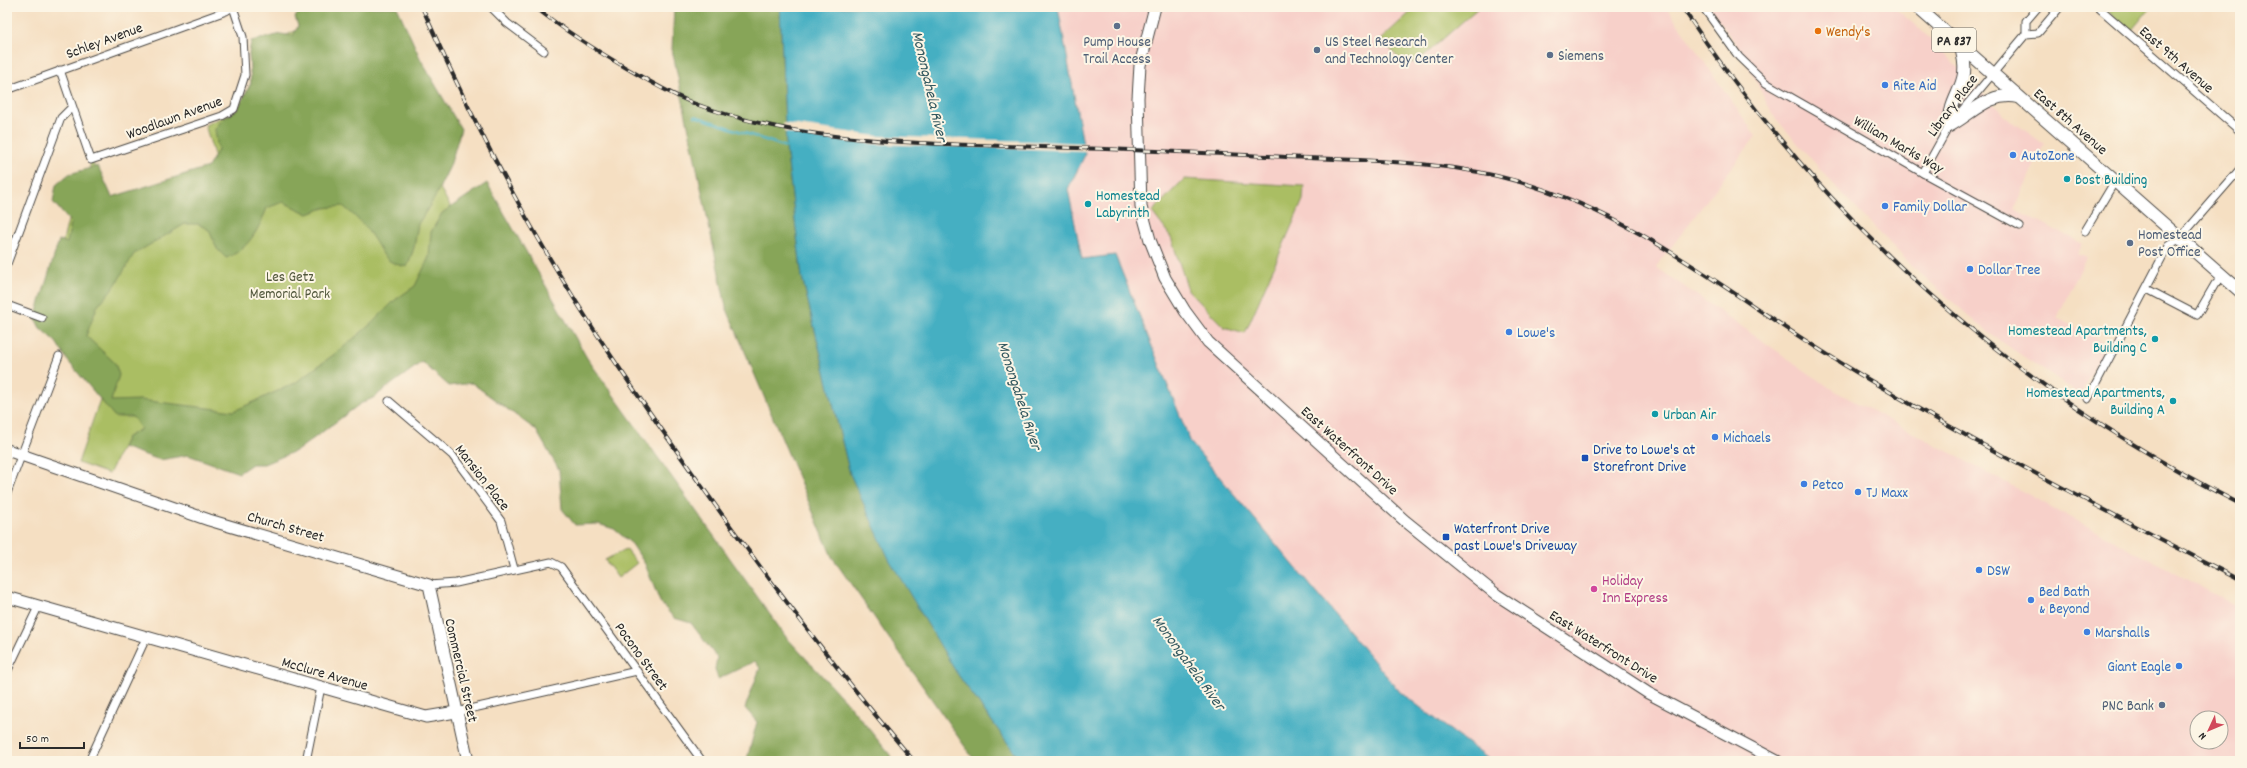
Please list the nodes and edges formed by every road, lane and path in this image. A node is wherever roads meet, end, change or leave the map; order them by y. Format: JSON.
{"nodes":[{"id":1,"x":232,"y":7,"type":"edge"},
{"id":2,"x":491,"y":7,"type":"edge"},
{"id":3,"x":1155,"y":7,"type":"edge"},
{"id":4,"x":1703,"y":7,"type":"edge"},
{"id":5,"x":1917,"y":7,"type":"edge"},
{"id":6,"x":2038,"y":7,"type":"edge"},
{"id":7,"x":2060,"y":7,"type":"edge"},
{"id":8,"x":2098,"y":7,"type":"edge"},
{"id":9,"x":2026,"y":34,"type":"junction"},
{"id":10,"x":1960,"y":46,"type":"junction"},
{"id":11,"x":544,"y":51,"type":"dead end"},
{"id":12,"x":60,"y":70,"type":"junction"},
{"id":13,"x":1992,"y":74,"type":"junction"},
{"id":14,"x":7,"y":90,"type":"edge"},
{"id":15,"x":2018,"y":97,"type":"junction"},
{"id":16,"x":72,"y":106,"type":"junction"},
{"id":17,"x":1949,"y":126,"type":"junction"},
{"id":18,"x":2240,"y":131,"type":"edge"},
{"id":19,"x":2240,"y":168,"type":"edge"},
{"id":20,"x":1923,"y":173,"type":"junction"},
{"id":21,"x":2115,"y":181,"type":"junction"},
{"id":22,"x":2020,"y":226,"type":"dead end"},
{"id":23,"x":2085,"y":231,"type":"dead end"},
{"id":24,"x":2180,"y":238,"type":"junction"},
{"id":25,"x":7,"y":264,"type":"edge"},
{"id":26,"x":2223,"y":276,"type":"junction"},
{"id":27,"x":2147,"y":289,"type":"junction"},
{"id":28,"x":2240,"y":291,"type":"edge"},
{"id":29,"x":7,"y":305,"type":"edge"},
{"id":30,"x":42,"y":318,"type":"dead end"},
{"id":31,"x":59,"y":356,"type":"dead end"},
{"id":32,"x":2088,"y":399,"type":"dead end"},
{"id":33,"x":389,"y":401,"type":"dead end"},
{"id":34,"x":7,"y":450,"type":"edge"},
{"id":35,"x":21,"y":455,"type":"junction"},
{"id":36,"x":7,"y":493,"type":"edge"},
{"id":37,"x":560,"y":567,"type":"joint"},
{"id":38,"x":514,"y":569,"type":"junction"},
{"id":39,"x":428,"y":584,"type":"junction"},
{"id":40,"x":7,"y":598,"type":"edge"},
{"id":41,"x":38,"y":607,"type":"junction"},
{"id":42,"x":146,"y":638,"type":"junction"},
{"id":43,"x":637,"y":671,"type":"junction"},
{"id":44,"x":7,"y":672,"type":"edge"},
{"id":45,"x":321,"y":687,"type":"junction"},
{"id":46,"x":456,"y":712,"type":"junction"},
{"id":47,"x":89,"y":761,"type":"edge"},
{"id":48,"x":306,"y":761,"type":"edge"},
{"id":49,"x":468,"y":761,"type":"edge"},
{"id":50,"x":702,"y":761,"type":"edge"},
{"id":51,"x":1777,"y":761,"type":"edge"}],
"edges":[{"from":1,"to":12,"type":"street","name":"Schley Avenue"},
{"from":1,"to":16,"type":"street","name":"Woodlawn Avenue"},
{"from":2,"to":11,"type":"street"},
{"from":3,"to":51,"type":"street","name":"East Waterfront Drive"},
{"from":4,"to":20,"type":"street","name":"William Marks Way"},
{"from":5,"to":10,"type":"main road","name":"East 8th Avenue","number":"PA 837"},
{"from":6,"to":9,"type":"street"},
{"from":7,"to":9,"type":"street"},
{"from":8,"to":18,"type":"street","name":"East 9th Avenue"},
{"from":9,"to":13,"type":"street","name":"Library Place"},
{"from":10,"to":13,"type":"main road","name":"East 8th Avenue","number":"PA 837"},
{"from":10,"to":17,"type":"main road"},
{"from":12,"to":14,"type":"street","name":"Schley Avenue"},
{"from":12,"to":16,"type":"street"},
{"from":13,"to":15,"type":"main road","name":"East 8th Avenue","number":"PA 837"},
{"from":13,"to":17,"type":"street","name":"Library Place"},
{"from":15,"to":17,"type":"main road"},
{"from":15,"to":21,"type":"main road","name":"East 8th Avenue","number":"PA 837"},
{"from":16,"to":25,"type":"street"},
{"from":17,"to":20,"type":"street","name":"Library Place"},
{"from":19,"to":24,"type":"street"},
{"from":20,"to":22,"type":"street","name":"William Marks Way"},
{"from":21,"to":23,"type":"street"},
{"from":21,"to":24,"type":"main road","name":"East 8th Avenue","number":"PA 837"},
{"from":24,"to":26,"type":"main road","name":"East 8th Avenue","number":"PA 837"},
{"from":24,"to":27,"type":"street"},
{"from":26,"to":27,"type":"street"},
{"from":26,"to":28,"type":"main road","name":"East 8th Avenue","number":"PA 837"},
{"from":27,"to":32,"type":"street"},
{"from":29,"to":30,"type":"street"},
{"from":31,"to":35,"type":"street"},
{"from":33,"to":38,"type":"street","name":"Mansion Place"},
{"from":34,"to":35,"type":"street","name":"Church Street"},
{"from":35,"to":36,"type":"street"},
{"from":35,"to":39,"type":"street","name":"Church Street"},
{"from":37,"to":38,"type":"street","name":"Church Street"},
{"from":37,"to":43,"type":"street","name":"Pocono Street"},
{"from":38,"to":39,"type":"street","name":"Church Street"},
{"from":39,"to":46,"type":"street","name":"Commercial Street"},
{"from":40,"to":41,"type":"street","name":"McClure Avenue"},
{"from":41,"to":42,"type":"street","name":"McClure Avenue"},
{"from":41,"to":44,"type":"street"},
{"from":42,"to":45,"type":"street","name":"McClure Avenue"},
{"from":42,"to":47,"type":"street"},
{"from":43,"to":46,"type":"street","name":"McClure Avenue"},
{"from":43,"to":50,"type":"street","name":"Pocono Street"},
{"from":45,"to":46,"type":"street","name":"McClure Avenue"},
{"from":45,"to":48,"type":"street"},
{"from":46,"to":49,"type":"street","name":"Commercial Street"}]}
